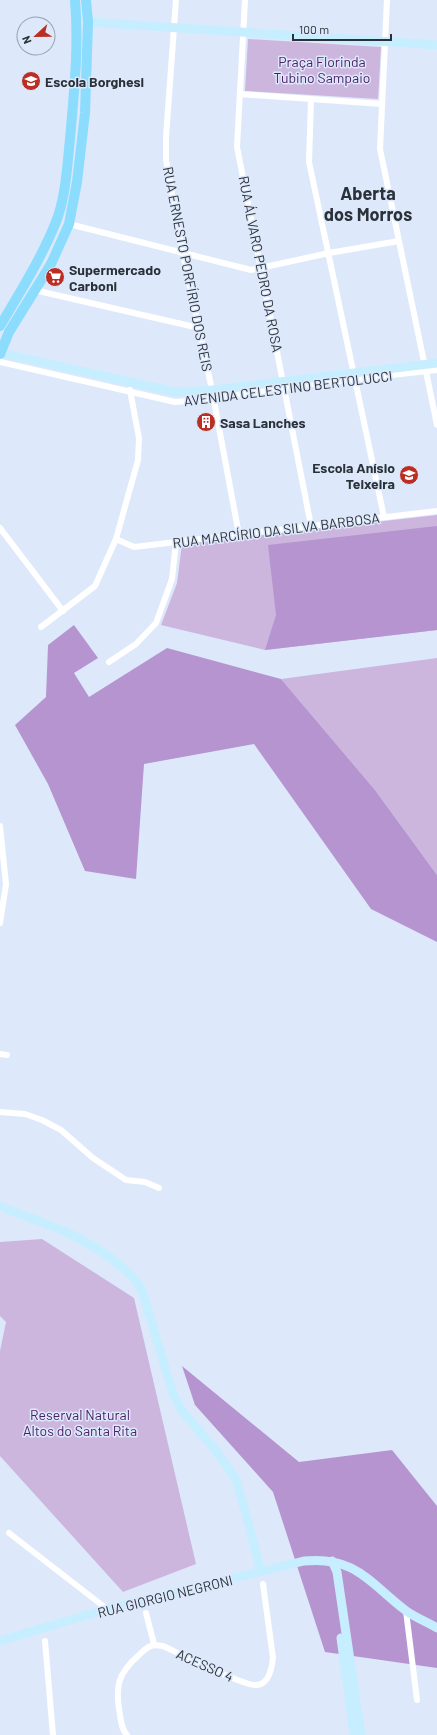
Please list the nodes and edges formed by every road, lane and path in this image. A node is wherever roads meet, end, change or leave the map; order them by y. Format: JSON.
{"nodes":[{"id":1,"x":75,"y":0,"type":"edge"},
{"id":2,"x":86,"y":0,"type":"edge"},
{"id":3,"x":176,"y":0,"type":"edge"},
{"id":4,"x":245,"y":0,"type":"edge"},
{"id":5,"x":387,"y":0,"type":"edge"},
{"id":6,"x":88,"y":22,"type":"junction"},
{"id":7,"x":174,"y":28,"type":"junction"},
{"id":8,"x":244,"y":32,"type":"junction"},
{"id":9,"x":385,"y":42,"type":"junction"},
{"id":10,"x":437,"y":45,"type":"edge"},
{"id":11,"x":240,"y":94,"type":"junction"},
{"id":12,"x":311,"y":100,"type":"junction"},
{"id":13,"x":382,"y":104,"type":"junction"},
{"id":14,"x":69,"y":224,"type":"junction"},
{"id":15,"x":399,"y":241,"type":"junction"},
{"id":16,"x":329,"y":253,"type":"junction"},
{"id":17,"x":183,"y":254,"type":"junction"},
{"id":18,"x":261,"y":268,"type":"junction"},
{"id":19,"x":34,"y":290,"type":"junction"},
{"id":20,"x":0,"y":326,"type":"edge"},
{"id":21,"x":199,"y":328,"type":"junction"},
{"id":22,"x":0,"y":353,"type":"edge"},
{"id":23,"x":0,"y":362,"type":"edge"},
{"id":24,"x":437,"y":363,"type":"edge"},
{"id":25,"x":426,"y":368,"type":"junction"},
{"id":26,"x":437,"y":370,"type":"edge"},
{"id":27,"x":354,"y":376,"type":"junction"},
{"id":28,"x":129,"y":382,"type":"junction"},
{"id":29,"x":285,"y":384,"type":"junction"},
{"id":30,"x":130,"y":392,"type":"junction"},
{"id":31,"x":213,"y":394,"type":"junction"},
{"id":32,"x":437,"y":425,"type":"edge"},
{"id":33,"x":437,"y":511,"type":"edge"},
{"id":34,"x":384,"y":518,"type":"junction"},
{"id":35,"x":311,"y":526,"type":"junction"},
{"id":36,"x":0,"y":528,"type":"edge"},
{"id":37,"x":239,"y":535,"type":"junction"},
{"id":38,"x":116,"y":539,"type":"junction"},
{"id":39,"x":176,"y":542,"type":"junction"},
{"id":40,"x":63,"y":611,"type":"junction"},
{"id":41,"x":41,"y":627,"type":"dead end"},
{"id":42,"x":109,"y":662,"type":"dead end"},
{"id":43,"x":0,"y":826,"type":"edge"},
{"id":44,"x":0,"y":923,"type":"edge"},
{"id":45,"x":0,"y":1112,"type":"edge"},
{"id":46,"x":159,"y":1188,"type":"dead end"},
{"id":47,"x":0,"y":1206,"type":"edge"},
{"id":48,"x":9,"y":1532,"type":"dead end"},
{"id":49,"x":332,"y":1561,"type":"junction"},
{"id":50,"x":261,"y":1572,"type":"junction"},
{"id":51,"x":263,"y":1584,"type":"dead end"},
{"id":52,"x":108,"y":1609,"type":"junction"},
{"id":53,"x":406,"y":1611,"type":"junction"},
{"id":54,"x":146,"y":1613,"type":"dead end"},
{"id":55,"x":437,"y":1628,"type":"edge"},
{"id":56,"x":0,"y":1641,"type":"edge"},
{"id":57,"x":45,"y":1641,"type":"dead end"},
{"id":58,"x":154,"y":1644,"type":"junction"},
{"id":59,"x":353,"y":1696,"type":"junction"},
{"id":60,"x":417,"y":1700,"type":"dead end"},
{"id":61,"x":53,"y":1735,"type":"edge"},
{"id":62,"x":127,"y":1735,"type":"edge"},
{"id":63,"x":354,"y":1735,"type":"edge"},
{"id":64,"x":361,"y":1735,"type":"edge"}],
"edges":[{"from":1,"to":20,"type":"main road"},
{"from":2,"to":6,"type":"main road"},
{"from":3,"to":7,"type":"street","name":"RUA ERNESTO PORFÍRIO DOS REIS"},
{"from":4,"to":8,"type":"street","name":"RUA ÁLVARO PEDRO DA ROSA"},
{"from":5,"to":9,"type":"street"},
{"from":6,"to":7,"type":"street"},
{"from":6,"to":14,"type":"main road"},
{"from":7,"to":8,"type":"street"},
{"from":7,"to":17,"type":"street","name":"RUA ERNESTO PORFÍRIO DOS REIS"},
{"from":8,"to":9,"type":"street"},
{"from":8,"to":11,"type":"street","name":"RUA ÁLVARO PEDRO DA ROSA"},
{"from":9,"to":10,"type":"street"},
{"from":9,"to":13,"type":"street"},
{"from":11,"to":12,"type":"street"},
{"from":11,"to":18,"type":"street","name":"RUA ÁLVARO PEDRO DA ROSA"},
{"from":12,"to":13,"type":"street"},
{"from":12,"to":16,"type":"street"},
{"from":13,"to":15,"type":"street"},
{"from":14,"to":17,"type":"street"},
{"from":14,"to":19,"type":"main road"},
{"from":15,"to":16,"type":"street"},
{"from":15,"to":25,"type":"street"},
{"from":16,"to":18,"type":"street"},
{"from":16,"to":27,"type":"street"},
{"from":17,"to":18,"type":"street"},
{"from":17,"to":21,"type":"street","name":"RUA ERNESTO PORFÍRIO DOS REIS"},
{"from":18,"to":29,"type":"street","name":"RUA ÁLVARO PEDRO DA ROSA"},
{"from":19,"to":21,"type":"street"},
{"from":19,"to":22,"type":"main road"},
{"from":21,"to":31,"type":"street","name":"RUA ERNESTO PORFÍRIO DOS REIS"},
{"from":22,"to":28,"type":"street","name":"AVENIDA CELESTINO BERTOLUCCI"},
{"from":23,"to":30,"type":"street","name":"AVENIDA CELESTINO BERTOLUCCI"},
{"from":24,"to":25,"type":"street","name":"AVENIDA CELESTINO BERTOLUCCI"},
{"from":25,"to":26,"type":"street","name":"AVENIDA CELESTINO BERTOLUCCI"},
{"from":25,"to":27,"type":"street","name":"AVENIDA CELESTINO BERTOLUCCI"},
{"from":25,"to":32,"type":"street"},
{"from":27,"to":29,"type":"street","name":"AVENIDA CELESTINO BERTOLUCCI"},
{"from":27,"to":34,"type":"street"},
{"from":28,"to":30,"type":"street"},
{"from":28,"to":31,"type":"street","name":"AVENIDA CELESTINO BERTOLUCCI"},
{"from":29,"to":31,"type":"street","name":"AVENIDA CELESTINO BERTOLUCCI"},
{"from":29,"to":35,"type":"street","name":"RUA ÁLVARO PEDRO DA ROSA"},
{"from":30,"to":31,"type":"street","name":"AVENIDA CELESTINO BERTOLUCCI"},
{"from":30,"to":38,"type":"street"},
{"from":31,"to":37,"type":"street","name":"RUA ERNESTO PORFÍRIO DOS REIS"},
{"from":33,"to":34,"type":"street","name":"RUA MARCÍRIO DA SILVA BARBOSA"},
{"from":34,"to":35,"type":"street","name":"RUA MARCÍRIO DA SILVA BARBOSA"},
{"from":35,"to":37,"type":"street","name":"RUA MARCÍRIO DA SILVA BARBOSA"},
{"from":36,"to":40,"type":"street"},
{"from":37,"to":39,"type":"street","name":"RUA MARCÍRIO DA SILVA BARBOSA"},
{"from":38,"to":39,"type":"street","name":"RUA MARCÍRIO DA SILVA BARBOSA"},
{"from":38,"to":40,"type":"street"},
{"from":39,"to":42,"type":"street"},
{"from":40,"to":41,"type":"street"},
{"from":43,"to":44,"type":"street"},
{"from":45,"to":46,"type":"street"},
{"from":47,"to":50,"type":"street"},
{"from":48,"to":52,"type":"street"},
{"from":49,"to":50,"type":"street","name":"RUA GIORGIO NEGRONI"},
{"from":49,"to":53,"type":"street","name":"RUA GIORGIO NEGRONI"},
{"from":49,"to":59,"type":"street"},
{"from":50,"to":52,"type":"street","name":"RUA GIORGIO NEGRONI"},
{"from":51,"to":58,"type":"street","name":"ACESSO 4"},
{"from":52,"to":56,"type":"street","name":"RUA GIORGIO NEGRONI"},
{"from":53,"to":55,"type":"street","name":"RUA GIORGIO NEGRONI"},
{"from":53,"to":60,"type":"street"},
{"from":54,"to":58,"type":"street"},
{"from":57,"to":61,"type":"street"},
{"from":58,"to":62,"type":"street"},
{"from":59,"to":63,"type":"street"},
{"from":59,"to":64,"type":"street"}]}
